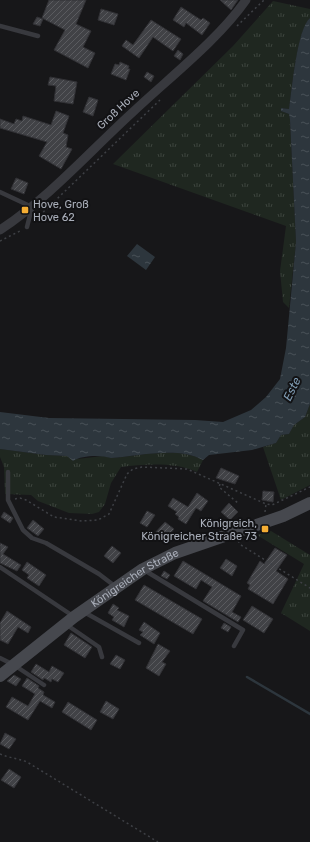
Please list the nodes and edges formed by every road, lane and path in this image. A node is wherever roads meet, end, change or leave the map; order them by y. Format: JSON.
{"nodes":[{"id":1,"x":246,"y":0,"type":"edge"},
{"id":2,"x":264,"y":0,"type":"edge"},
{"id":3,"x":0,"y":26,"type":"edge"},
{"id":4,"x":236,"y":27,"type":"dead end"},
{"id":5,"x":38,"y":36,"type":"dead end"},
{"id":6,"x":163,"y":97,"type":"dead end"},
{"id":7,"x":0,"y":192,"type":"edge"},
{"id":8,"x":32,"y":207,"type":"junction"},
{"id":9,"x":27,"y":227,"type":"junction"},
{"id":10,"x":0,"y":230,"type":"edge"},
{"id":11,"x":0,"y":241,"type":"edge"},
{"id":12,"x":8,"y":472,"type":"dead end"},
{"id":13,"x":220,"y":484,"type":"junction"},
{"id":14,"x":310,"y":487,"type":"edge"},
{"id":15,"x":8,"y":500,"type":"junction"},
{"id":16,"x":310,"y":503,"type":"edge"},
{"id":17,"x":239,"y":504,"type":"dead end"},
{"id":18,"x":234,"y":532,"type":"junction"},
{"id":19,"x":0,"y":567,"type":"edge"},
{"id":20,"x":142,"y":569,"type":"junction"},
{"id":21,"x":116,"y":587,"type":"junction"},
{"id":22,"x":310,"y":588,"type":"edge"},
{"id":23,"x":74,"y":617,"type":"junction"},
{"id":24,"x":139,"y":643,"type":"dead end"},
{"id":25,"x":234,"y":646,"type":"dead end"},
{"id":26,"x":102,"y":657,"type":"dead end"},
{"id":27,"x":0,"y":658,"type":"edge"},
{"id":28,"x":14,"y":665,"type":"junction"},
{"id":29,"x":0,"y":676,"type":"edge"},
{"id":30,"x":44,"y":685,"type":"dead end"},
{"id":31,"x":0,"y":754,"type":"edge"},
{"id":32,"x":158,"y":842,"type":"edge"}],
"edges":[{"from":1,"to":8,"type":"street","name":"Groß Hove"},
{"from":2,"to":4,"type":"path"},
{"from":3,"to":5,"type":"lane"},
{"from":6,"to":9,"type":"path"},
{"from":7,"to":8,"type":"lane"},
{"from":8,"to":9,"type":"lane"},
{"from":8,"to":10,"type":"street","name":"Groß Hove"},
{"from":9,"to":11,"type":"path"},
{"from":12,"to":15,"type":"lane"},
{"from":13,"to":14,"type":"path"},
{"from":13,"to":15,"type":"path"},
{"from":13,"to":17,"type":"path"},
{"from":15,"to":21,"type":"lane"},
{"from":16,"to":18,"type":"street","name":"Königreicher Straße"},
{"from":18,"to":20,"type":"street","name":"Königreicher Straße"},
{"from":18,"to":22,"type":"path"},
{"from":19,"to":23,"type":"lane"},
{"from":20,"to":21,"type":"street","name":"Königreicher Straße"},
{"from":20,"to":25,"type":"lane"},
{"from":21,"to":23,"type":"street","name":"Königreicher Straße"},
{"from":23,"to":24,"type":"lane"},
{"from":23,"to":26,"type":"lane"},
{"from":23,"to":28,"type":"street","name":"Königreicher Straße"},
{"from":27,"to":28,"type":"lane"},
{"from":28,"to":29,"type":"street","name":"Königreicher Straße"},
{"from":28,"to":30,"type":"lane"},
{"from":31,"to":32,"type":"path"}]}
